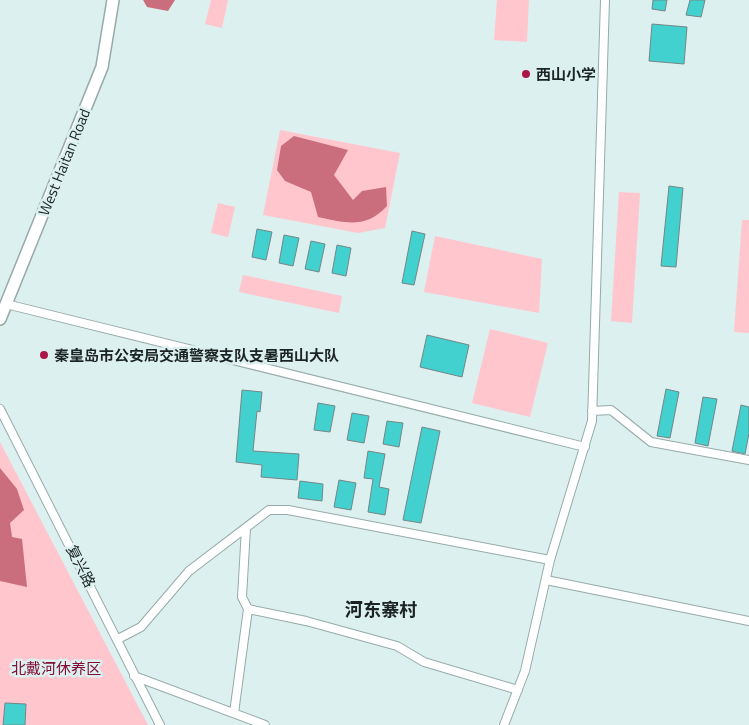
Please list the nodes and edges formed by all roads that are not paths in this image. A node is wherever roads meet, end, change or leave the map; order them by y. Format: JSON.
{"nodes":[{"id":1,"x":113,"y":0,"type":"edge"},
{"id":2,"x":605,"y":0,"type":"edge"},
{"id":3,"x":6,"y":304,"type":"junction"},
{"id":4,"x":0,"y":320,"type":"edge"},
{"id":5,"x":0,"y":408,"type":"edge"},
{"id":6,"x":592,"y":411,"type":"junction"},
{"id":7,"x":585,"y":447,"type":"junction"},
{"id":8,"x":749,"y":460,"type":"edge"},
{"id":9,"x":246,"y":528,"type":"junction"},
{"id":10,"x":550,"y":560,"type":"junction"},
{"id":11,"x":546,"y":580,"type":"junction"},
{"id":12,"x":248,"y":609,"type":"junction"},
{"id":13,"x":749,"y":621,"type":"edge"},
{"id":14,"x":118,"y":639,"type":"junction"},
{"id":15,"x":134,"y":676,"type":"junction"},
{"id":16,"x":518,"y":690,"type":"junction"},
{"id":17,"x":234,"y":713,"type":"junction"},
{"id":18,"x":160,"y":725,"type":"edge"},
{"id":19,"x":265,"y":725,"type":"edge"},
{"id":20,"x":504,"y":725,"type":"edge"}],
"edges":[{"from":1,"to":3,"type":"main road","name":"West Haitan Road"},
{"from":2,"to":6,"type":"street"},
{"from":3,"to":4,"type":"main road","name":"West Haitan Road"},
{"from":3,"to":7,"type":"street"},
{"from":5,"to":14,"type":"street","name":"复兴路"},
{"from":6,"to":7,"type":"street"},
{"from":6,"to":8,"type":"street"},
{"from":7,"to":10,"type":"street"},
{"from":9,"to":10,"type":"street"},
{"from":9,"to":12,"type":"street"},
{"from":9,"to":14,"type":"street"},
{"from":10,"to":11,"type":"street"},
{"from":11,"to":13,"type":"street"},
{"from":11,"to":16,"type":"street"},
{"from":12,"to":16,"type":"street"},
{"from":12,"to":17,"type":"street"},
{"from":14,"to":15,"type":"street","name":"复兴路"},
{"from":15,"to":17,"type":"street"},
{"from":15,"to":18,"type":"street","name":"复兴路"},
{"from":16,"to":20,"type":"street"},
{"from":17,"to":19,"type":"street"}]}
